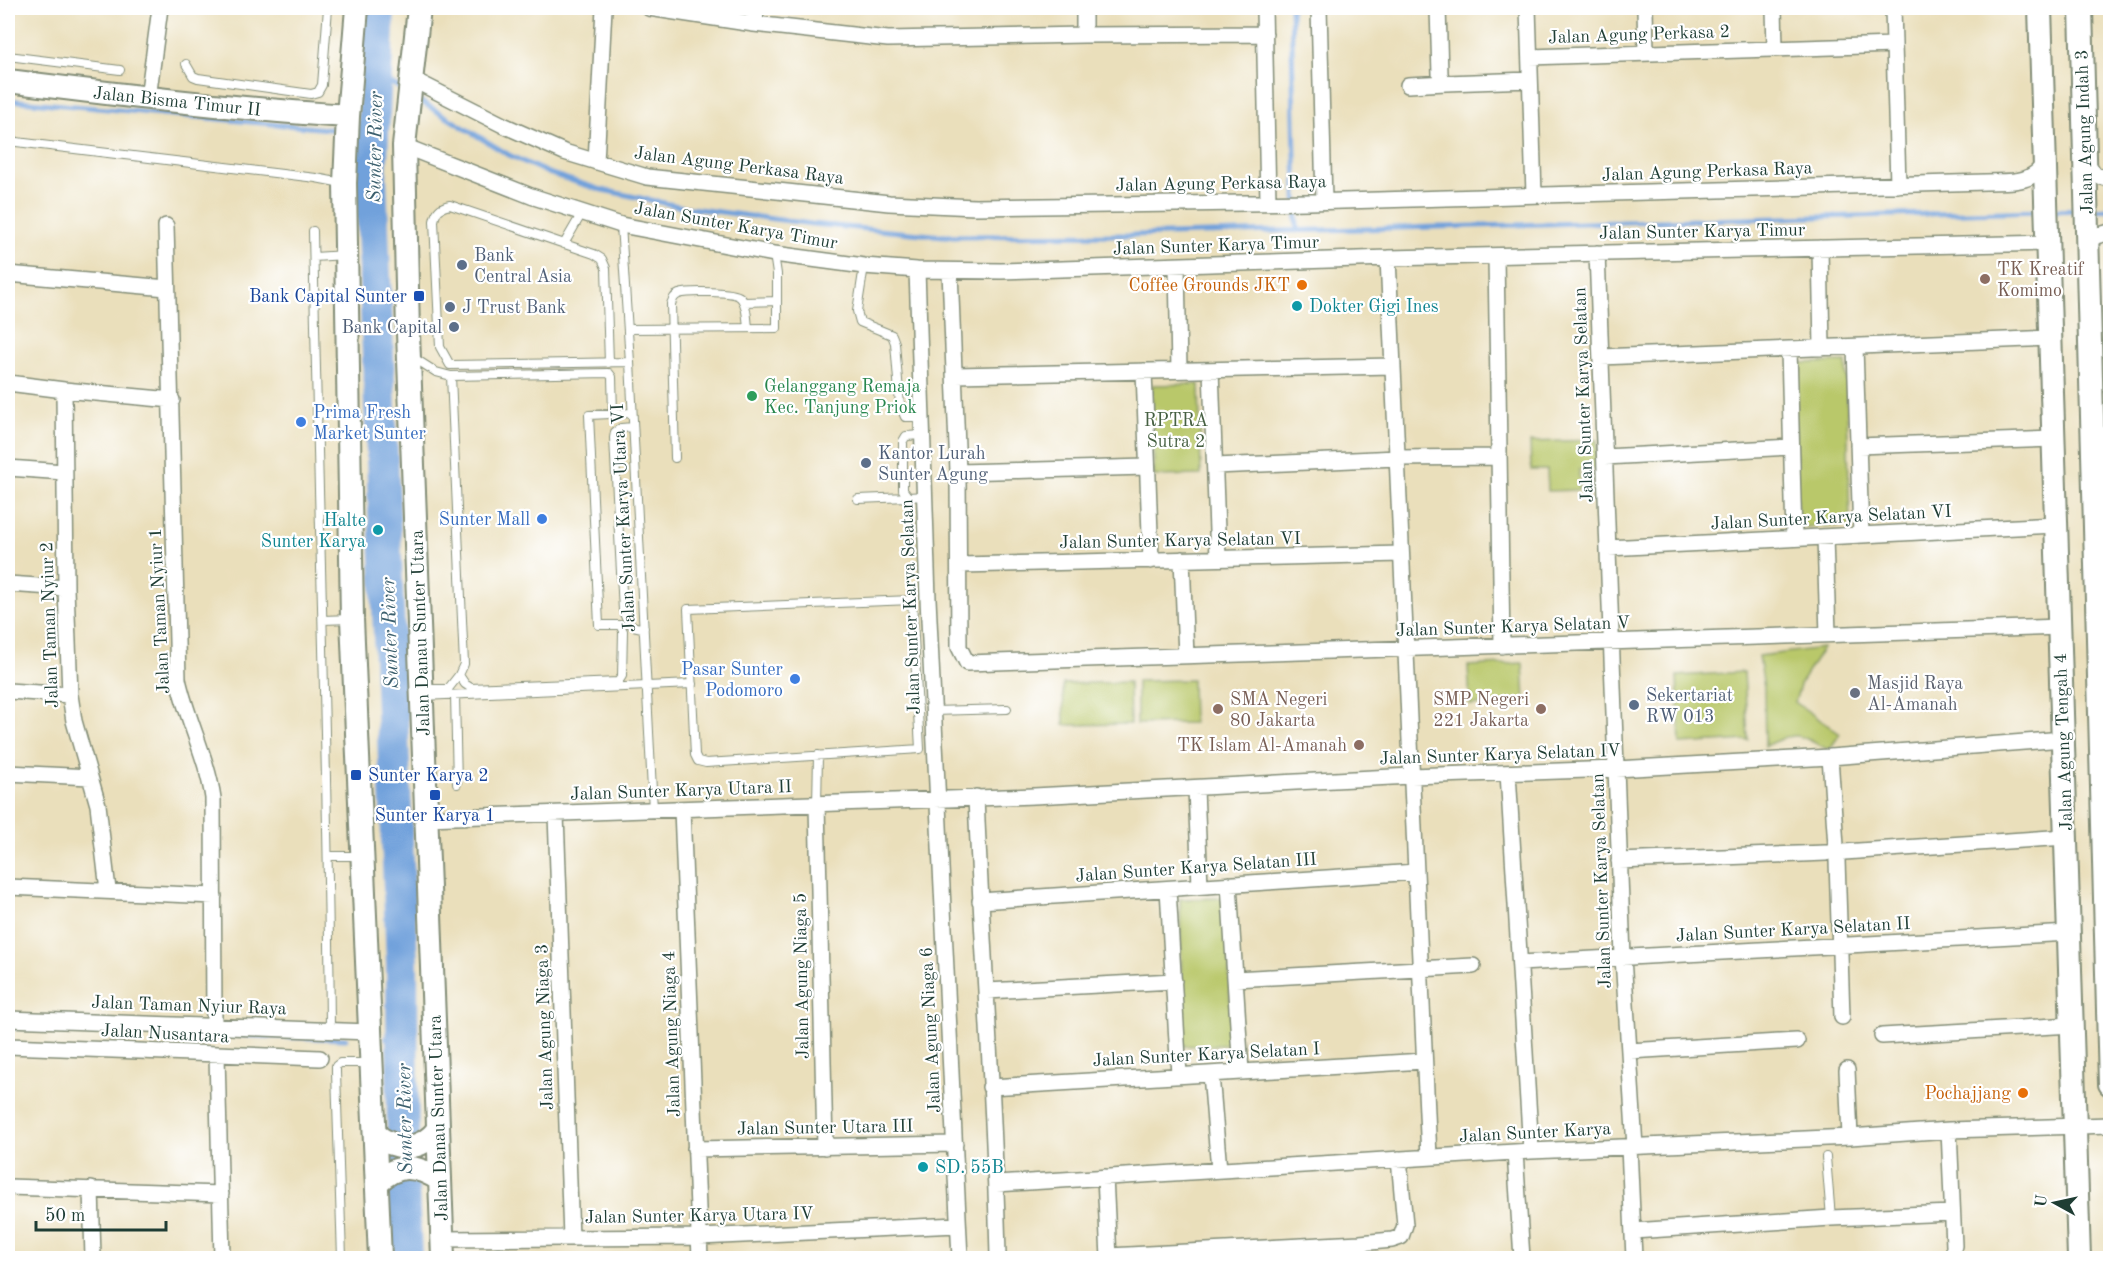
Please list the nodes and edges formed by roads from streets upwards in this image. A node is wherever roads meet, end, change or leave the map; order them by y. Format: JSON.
{"nodes":[{"id":1,"x":160,"y":8,"type":"edge"},
{"id":2,"x":357,"y":8,"type":"edge"},
{"id":3,"x":419,"y":8,"type":"edge"},
{"id":4,"x":604,"y":8,"type":"edge"},
{"id":5,"x":649,"y":8,"type":"edge"},
{"id":6,"x":756,"y":8,"type":"edge"},
{"id":7,"x":1084,"y":8,"type":"edge"},
{"id":8,"x":1264,"y":8,"type":"edge"},
{"id":9,"x":1319,"y":8,"type":"edge"},
{"id":10,"x":1438,"y":8,"type":"edge"},
{"id":11,"x":1528,"y":8,"type":"edge"},
{"id":12,"x":1645,"y":8,"type":"edge"},
{"id":13,"x":1774,"y":8,"type":"edge"},
{"id":14,"x":1893,"y":8,"type":"edge"},
{"id":15,"x":2040,"y":8,"type":"edge"},
{"id":16,"x":2081,"y":8,"type":"edge"},
{"id":17,"x":754,"y":24,"type":"junction"},
{"id":18,"x":1265,"y":34,"type":"junction"},
{"id":19,"x":1084,"y":35,"type":"junction"},
{"id":20,"x":1894,"y":45,"type":"junction"},
{"id":21,"x":1775,"y":49,"type":"junction"},
{"id":22,"x":1646,"y":53,"type":"junction"},
{"id":23,"x":1530,"y":57,"type":"junction"},
{"id":24,"x":1530,"y":80,"type":"junction"},
{"id":25,"x":8,"y":81,"type":"edge"},
{"id":26,"x":1446,"y":83,"type":"junction"},
{"id":27,"x":412,"y":85,"type":"junction"},
{"id":28,"x":1408,"y":85,"type":"dead end"},
{"id":29,"x":148,"y":99,"type":"junction"},
{"id":30,"x":347,"y":120,"type":"junction"},
{"id":31,"x":404,"y":142,"type":"junction"},
{"id":32,"x":2085,"y":159,"type":"junction"},
{"id":33,"x":596,"y":162,"type":"junction"},
{"id":34,"x":2045,"y":162,"type":"junction"},
{"id":35,"x":2110,"y":178,"type":"edge"},
{"id":36,"x":1898,"y":185,"type":"junction"},
{"id":37,"x":1534,"y":195,"type":"junction"},
{"id":38,"x":1317,"y":201,"type":"junction"},
{"id":39,"x":1276,"y":202,"type":"junction"},
{"id":40,"x":166,"y":225,"type":"dead end"},
{"id":41,"x":2110,"y":232,"type":"edge"},
{"id":42,"x":2087,"y":233,"type":"junction"},
{"id":43,"x":2047,"y":234,"type":"junction"},
{"id":44,"x":1820,"y":248,"type":"junction"},
{"id":45,"x":1597,"y":253,"type":"junction"},
{"id":46,"x":1496,"y":256,"type":"junction"},
{"id":47,"x":1388,"y":258,"type":"junction"},
{"id":48,"x":1177,"y":266,"type":"junction"},
{"id":49,"x":917,"y":270,"type":"junction"},
{"id":50,"x":950,"y":271,"type":"junction"},
{"id":51,"x":8,"y":274,"type":"edge"},
{"id":52,"x":167,"y":288,"type":"junction"},
{"id":53,"x":2051,"y":338,"type":"junction"},
{"id":54,"x":1855,"y":346,"type":"junction"},
{"id":55,"x":1822,"y":348,"type":"junction"},
{"id":56,"x":1790,"y":350,"type":"junction"},
{"id":57,"x":1601,"y":357,"type":"junction"},
{"id":58,"x":1393,"y":366,"type":"junction"},
{"id":59,"x":1144,"y":370,"type":"junction"},
{"id":60,"x":1179,"y":370,"type":"junction"},
{"id":61,"x":1211,"y":370,"type":"junction"},
{"id":62,"x":956,"y":375,"type":"junction"},
{"id":63,"x":8,"y":383,"type":"edge"},
{"id":64,"x":64,"y":390,"type":"junction"},
{"id":65,"x":171,"y":400,"type":"junction"},
{"id":66,"x":2054,"y":439,"type":"junction"},
{"id":67,"x":1858,"y":446,"type":"junction"},
{"id":68,"x":1791,"y":447,"type":"junction"},
{"id":69,"x":2102,"y":452,"type":"edge"},
{"id":70,"x":1499,"y":457,"type":"junction"},
{"id":71,"x":1605,"y":457,"type":"junction"},
{"id":72,"x":1397,"y":458,"type":"junction"},
{"id":73,"x":1215,"y":466,"type":"junction"},
{"id":74,"x":1148,"y":467,"type":"junction"},
{"id":75,"x":8,"y":468,"type":"edge"},
{"id":76,"x":64,"y":472,"type":"junction"},
{"id":77,"x":958,"y":472,"type":"junction"},
{"id":78,"x":2056,"y":525,"type":"junction"},
{"id":79,"x":1861,"y":535,"type":"junction"},
{"id":80,"x":1825,"y":537,"type":"junction"},
{"id":81,"x":1794,"y":538,"type":"junction"},
{"id":82,"x":1608,"y":548,"type":"junction"},
{"id":83,"x":1401,"y":554,"type":"junction"},
{"id":84,"x":1218,"y":558,"type":"junction"},
{"id":85,"x":1182,"y":559,"type":"junction"},
{"id":86,"x":1151,"y":561,"type":"junction"},
{"id":87,"x":960,"y":565,"type":"junction"},
{"id":88,"x":8,"y":584,"type":"edge"},
{"id":89,"x":66,"y":588,"type":"junction"},
{"id":90,"x":2060,"y":627,"type":"junction"},
{"id":91,"x":1828,"y":635,"type":"junction"},
{"id":92,"x":1611,"y":642,"type":"junction"},
{"id":93,"x":1502,"y":645,"type":"junction"},
{"id":94,"x":1406,"y":649,"type":"junction"},
{"id":95,"x":1186,"y":656,"type":"junction"},
{"id":96,"x":8,"y":691,"type":"edge"},
{"id":97,"x":70,"y":695,"type":"junction"},
{"id":98,"x":2063,"y":739,"type":"junction"},
{"id":99,"x":1830,"y":757,"type":"junction"},
{"id":100,"x":1616,"y":769,"type":"junction"},
{"id":101,"x":8,"y":773,"type":"edge"},
{"id":102,"x":1508,"y":773,"type":"junction"},
{"id":103,"x":1411,"y":776,"type":"junction"},
{"id":104,"x":90,"y":777,"type":"junction"},
{"id":105,"x":1196,"y":789,"type":"junction"},
{"id":106,"x":976,"y":797,"type":"junction"},
{"id":107,"x":937,"y":799,"type":"junction"},
{"id":108,"x":817,"y":804,"type":"junction"},
{"id":109,"x":682,"y":808,"type":"junction"},
{"id":110,"x":556,"y":814,"type":"junction"},
{"id":111,"x":427,"y":818,"type":"junction"},
{"id":112,"x":2066,"y":837,"type":"junction"},
{"id":113,"x":1836,"y":852,"type":"junction"},
{"id":114,"x":1619,"y":861,"type":"junction"},
{"id":115,"x":1416,"y":872,"type":"junction"},
{"id":116,"x":1229,"y":884,"type":"junction"},
{"id":117,"x":8,"y":886,"type":"edge"},
{"id":118,"x":1200,"y":886,"type":"junction"},
{"id":119,"x":1168,"y":889,"type":"junction"},
{"id":120,"x":108,"y":890,"type":"junction"},
{"id":121,"x":214,"y":896,"type":"junction"},
{"id":122,"x":980,"y":901,"type":"junction"},
{"id":123,"x":2069,"y":933,"type":"junction"},
{"id":124,"x":1839,"y":946,"type":"junction"},
{"id":125,"x":1623,"y":957,"type":"junction"},
{"id":126,"x":1520,"y":963,"type":"junction"},
{"id":127,"x":1473,"y":966,"type":"dead end"},
{"id":128,"x":1420,"y":967,"type":"junction"},
{"id":129,"x":1235,"y":979,"type":"junction"},
{"id":130,"x":1173,"y":981,"type":"junction"},
{"id":131,"x":987,"y":991,"type":"junction"},
{"id":132,"x":1842,"y":1017,"type":"dead end"},
{"id":133,"x":8,"y":1019,"type":"edge"},
{"id":134,"x":2072,"y":1025,"type":"junction"},
{"id":135,"x":214,"y":1026,"type":"junction"},
{"id":136,"x":370,"y":1032,"type":"junction"},
{"id":137,"x":1882,"y":1036,"type":"dead end"},
{"id":138,"x":1797,"y":1041,"type":"dead end"},
{"id":139,"x":8,"y":1046,"type":"edge"},
{"id":140,"x":1629,"y":1051,"type":"junction"},
{"id":141,"x":217,"y":1055,"type":"junction"},
{"id":142,"x":320,"y":1058,"type":"dead end"},
{"id":143,"x":1424,"y":1061,"type":"junction"},
{"id":144,"x":1847,"y":1070,"type":"dead end"},
{"id":145,"x":1241,"y":1072,"type":"junction"},
{"id":146,"x":1211,"y":1074,"type":"junction"},
{"id":147,"x":1179,"y":1075,"type":"junction"},
{"id":148,"x":2110,"y":1084,"type":"edge"},
{"id":149,"x":990,"y":1087,"type":"junction"},
{"id":150,"x":2110,"y":1125,"type":"edge"},
{"id":151,"x":2075,"y":1126,"type":"junction"},
{"id":152,"x":438,"y":1129,"type":"junction"},
{"id":153,"x":1949,"y":1130,"type":"junction"},
{"id":154,"x":1850,"y":1137,"type":"junction"},
{"id":155,"x":382,"y":1139,"type":"junction"},
{"id":156,"x":955,"y":1144,"type":"junction"},
{"id":157,"x":825,"y":1147,"type":"junction"},
{"id":158,"x":1632,"y":1147,"type":"junction"},
{"id":159,"x":696,"y":1149,"type":"junction"},
{"id":160,"x":1531,"y":1151,"type":"junction"},
{"id":161,"x":1515,"y":1152,"type":"junction"},
{"id":162,"x":1429,"y":1157,"type":"junction"},
{"id":163,"x":1399,"y":1159,"type":"junction"},
{"id":164,"x":1219,"y":1170,"type":"junction"},
{"id":165,"x":431,"y":1175,"type":"junction"},
{"id":166,"x":383,"y":1177,"type":"junction"},
{"id":167,"x":1104,"y":1178,"type":"junction"},
{"id":168,"x":996,"y":1184,"type":"junction"},
{"id":169,"x":8,"y":1186,"type":"edge"},
{"id":170,"x":91,"y":1189,"type":"junction"},
{"id":171,"x":221,"y":1194,"type":"junction"},
{"id":172,"x":1952,"y":1213,"type":"junction"},
{"id":173,"x":957,"y":1225,"type":"junction"},
{"id":174,"x":1633,"y":1231,"type":"junction"},
{"id":175,"x":571,"y":1238,"type":"junction"},
{"id":176,"x":699,"y":1238,"type":"junction"},
{"id":177,"x":1954,"y":1246,"type":"dead end"},
{"id":178,"x":442,"y":1249,"type":"edge"},
{"id":179,"x":1109,"y":1257,"type":"edge"},
{"id":180,"x":93,"y":1258,"type":"edge"},
{"id":181,"x":222,"y":1258,"type":"edge"},
{"id":182,"x":380,"y":1258,"type":"edge"},
{"id":183,"x":700,"y":1258,"type":"edge"},
{"id":184,"x":960,"y":1258,"type":"edge"},
{"id":185,"x":998,"y":1258,"type":"edge"},
{"id":186,"x":1522,"y":1258,"type":"edge"},
{"id":187,"x":1634,"y":1258,"type":"edge"},
{"id":188,"x":2079,"y":1258,"type":"edge"}],
"edges":[{"from":1,"to":29,"type":"street"},
{"from":2,"to":30,"type":"street"},
{"from":3,"to":27,"type":"street","name":"Jalan Danau Sunter Utara"},
{"from":4,"to":33,"type":"street"},
{"from":5,"to":17,"type":"street"},
{"from":6,"to":17,"type":"street"},
{"from":7,"to":19,"type":"street"},
{"from":8,"to":18,"type":"street"},
{"from":9,"to":38,"type":"street"},
{"from":10,"to":26,"type":"street"},
{"from":11,"to":23,"type":"street"},
{"from":12,"to":22,"type":"street"},
{"from":13,"to":21,"type":"street"},
{"from":14,"to":20,"type":"street"},
{"from":15,"to":34,"type":"street"},
{"from":16,"to":32,"type":"street","name":"Jalan Agung Indah 3"},
{"from":17,"to":19,"type":"street"},
{"from":18,"to":19,"type":"street"},
{"from":18,"to":39,"type":"street"},
{"from":20,"to":21,"type":"street","name":"Jalan Agung Perkasa 2"},
{"from":20,"to":36,"type":"street"},
{"from":21,"to":22,"type":"street","name":"Jalan Agung Perkasa 2"},
{"from":22,"to":23,"type":"street","name":"Jalan Agung Perkasa 2"},
{"from":23,"to":24,"type":"street"},
{"from":24,"to":26,"type":"street"},
{"from":24,"to":37,"type":"street"},
{"from":25,"to":29,"type":"street","name":"Jalan Bisma Timur II"},
{"from":26,"to":28,"type":"street"},
{"from":27,"to":31,"type":"street","name":"Jalan Danau Sunter Utara"},
{"from":27,"to":33,"type":"street","name":"Jalan Agung Perkasa Raya"},
{"from":29,"to":30,"type":"street","name":"Jalan Bisma Timur II"},
{"from":30,"to":136,"type":"street"},
{"from":31,"to":49,"type":"street","name":"Jalan Sunter Karya Timur"},
{"from":31,"to":111,"type":"street","name":"Jalan Danau Sunter Utara"},
{"from":32,"to":35,"type":"street"},
{"from":32,"to":42,"type":"street","name":"Jalan Agung Indah 3"},
{"from":33,"to":39,"type":"street","name":"Jalan Agung Perkasa Raya"},
{"from":34,"to":36,"type":"street","name":"Jalan Agung Perkasa Raya"},
{"from":34,"to":43,"type":"street"},
{"from":36,"to":37,"type":"street","name":"Jalan Agung Perkasa Raya"},
{"from":37,"to":38,"type":"street","name":"Jalan Agung Perkasa Raya"},
{"from":38,"to":39,"type":"street","name":"Jalan Agung Perkasa Raya"},
{"from":40,"to":52,"type":"street","name":"Jalan Taman Nyiur 1"},
{"from":41,"to":42,"type":"street"},
{"from":42,"to":69,"type":"street","name":"Jalan Agung Indah 3"},
{"from":43,"to":44,"type":"street","name":"Jalan Sunter Karya Timur"},
{"from":43,"to":53,"type":"street","name":"Jalan Agung Tengah 4"},
{"from":44,"to":45,"type":"street","name":"Jalan Sunter Karya Timur"},
{"from":44,"to":55,"type":"street"},
{"from":45,"to":46,"type":"street","name":"Jalan Sunter Karya Timur"},
{"from":45,"to":57,"type":"street","name":"Jalan Sunter Karya Selatan"},
{"from":46,"to":47,"type":"street","name":"Jalan Sunter Karya Timur"},
{"from":46,"to":70,"type":"street"},
{"from":47,"to":48,"type":"street","name":"Jalan Sunter Karya Timur"},
{"from":47,"to":58,"type":"street"},
{"from":48,"to":50,"type":"street","name":"Jalan Sunter Karya Timur"},
{"from":48,"to":60,"type":"street"},
{"from":49,"to":50,"type":"street","name":"Jalan Sunter Karya Timur"},
{"from":49,"to":107,"type":"street","name":"Jalan Sunter Karya Selatan"},
{"from":50,"to":62,"type":"street"},
{"from":51,"to":52,"type":"street"},
{"from":52,"to":65,"type":"street","name":"Jalan Taman Nyiur 1"},
{"from":53,"to":54,"type":"street"},
{"from":53,"to":66,"type":"street","name":"Jalan Agung Tengah 4"},
{"from":54,"to":55,"type":"street"},
{"from":54,"to":67,"type":"street"},
{"from":55,"to":56,"type":"street"},
{"from":56,"to":57,"type":"street"},
{"from":56,"to":68,"type":"street"},
{"from":57,"to":71,"type":"street","name":"Jalan Sunter Karya Selatan"},
{"from":58,"to":61,"type":"street"},
{"from":58,"to":72,"type":"street"},
{"from":59,"to":60,"type":"street"},
{"from":59,"to":62,"type":"street"},
{"from":59,"to":74,"type":"street"},
{"from":60,"to":61,"type":"street"},
{"from":61,"to":73,"type":"street"},
{"from":62,"to":77,"type":"street"},
{"from":63,"to":64,"type":"street"},
{"from":64,"to":65,"type":"street"},
{"from":64,"to":76,"type":"street","name":"Jalan Taman Nyiur 2"},
{"from":65,"to":121,"type":"street","name":"Jalan Taman Nyiur 1"},
{"from":66,"to":67,"type":"street"},
{"from":66,"to":78,"type":"street","name":"Jalan Agung Tengah 4"},
{"from":67,"to":79,"type":"street"},
{"from":68,"to":71,"type":"street"},
{"from":68,"to":81,"type":"street"},
{"from":69,"to":148,"type":"street","name":"Jalan Agung Indah 3"},
{"from":70,"to":72,"type":"street"},
{"from":70,"to":93,"type":"street"},
{"from":71,"to":82,"type":"street","name":"Jalan Sunter Karya Selatan"},
{"from":72,"to":73,"type":"street"},
{"from":72,"to":83,"type":"street"},
{"from":73,"to":84,"type":"street"},
{"from":74,"to":77,"type":"street"},
{"from":74,"to":86,"type":"street"},
{"from":75,"to":76,"type":"street"},
{"from":76,"to":89,"type":"street","name":"Jalan Taman Nyiur 2"},
{"from":77,"to":87,"type":"street"},
{"from":78,"to":79,"type":"street","name":"Jalan Sunter Karya Selatan VI"},
{"from":78,"to":90,"type":"street","name":"Jalan Agung Tengah 4"},
{"from":79,"to":80,"type":"street","name":"Jalan Sunter Karya Selatan VI"},
{"from":80,"to":81,"type":"street","name":"Jalan Sunter Karya Selatan VI"},
{"from":80,"to":91,"type":"street"},
{"from":81,"to":82,"type":"street","name":"Jalan Sunter Karya Selatan VI"},
{"from":82,"to":92,"type":"street","name":"Jalan Sunter Karya Selatan"},
{"from":83,"to":84,"type":"street","name":"Jalan Sunter Karya Selatan VI"},
{"from":83,"to":94,"type":"street"},
{"from":84,"to":85,"type":"street","name":"Jalan Sunter Karya Selatan VI"},
{"from":85,"to":86,"type":"street","name":"Jalan Sunter Karya Selatan VI"},
{"from":85,"to":95,"type":"street"},
{"from":86,"to":87,"type":"street","name":"Jalan Sunter Karya Selatan VI"},
{"from":87,"to":95,"type":"street","name":"Jalan Sunter Karya Selatan V"},
{"from":88,"to":89,"type":"street"},
{"from":89,"to":97,"type":"street","name":"Jalan Taman Nyiur 2"},
{"from":90,"to":91,"type":"street","name":"Jalan Sunter Karya Selatan V"},
{"from":90,"to":98,"type":"street","name":"Jalan Agung Tengah 4"},
{"from":91,"to":92,"type":"street","name":"Jalan Sunter Karya Selatan V"},
{"from":92,"to":93,"type":"street","name":"Jalan Sunter Karya Selatan V"},
{"from":92,"to":100,"type":"street","name":"Jalan Sunter Karya Selatan"},
{"from":93,"to":94,"type":"street","name":"Jalan Sunter Karya Selatan V"},
{"from":94,"to":95,"type":"street","name":"Jalan Sunter Karya Selatan V"},
{"from":94,"to":103,"type":"street"},
{"from":96,"to":97,"type":"street"},
{"from":97,"to":104,"type":"street","name":"Jalan Taman Nyiur 2"},
{"from":98,"to":99,"type":"street","name":"Jalan Sunter Karya Selatan IV"},
{"from":98,"to":112,"type":"street","name":"Jalan Agung Tengah 4"},
{"from":99,"to":100,"type":"street","name":"Jalan Sunter Karya Selatan IV"},
{"from":99,"to":113,"type":"street"},
{"from":100,"to":102,"type":"street","name":"Jalan Sunter Karya Selatan IV"},
{"from":100,"to":114,"type":"street","name":"Jalan Sunter Karya Selatan"},
{"from":101,"to":104,"type":"street"},
{"from":102,"to":103,"type":"street","name":"Jalan Sunter Karya Selatan IV"},
{"from":102,"to":126,"type":"street"},
{"from":103,"to":105,"type":"street","name":"Jalan Sunter Karya Selatan IV"},
{"from":103,"to":115,"type":"street"},
{"from":104,"to":120,"type":"street","name":"Jalan Taman Nyiur 2"},
{"from":105,"to":106,"type":"street","name":"Jalan Sunter Karya Selatan IV"},
{"from":105,"to":118,"type":"street"},
{"from":106,"to":107,"type":"street","name":"Jalan Sunter Karya Selatan IV"},
{"from":106,"to":122,"type":"street"},
{"from":107,"to":108,"type":"street","name":"Jalan Sunter Karya Utara II"},
{"from":107,"to":156,"type":"street","name":"Jalan Agung Niaga 6"},
{"from":108,"to":109,"type":"street","name":"Jalan Sunter Karya Utara II"},
{"from":108,"to":157,"type":"street","name":"Jalan Agung Niaga 5"},
{"from":109,"to":110,"type":"street","name":"Jalan Sunter Karya Utara II"},
{"from":109,"to":159,"type":"street","name":"Jalan Agung Niaga 4"},
{"from":110,"to":111,"type":"street","name":"Jalan Sunter Karya Utara II"},
{"from":110,"to":175,"type":"street","name":"Jalan Agung Niaga 3"},
{"from":111,"to":152,"type":"street","name":"Jalan Danau Sunter Utara"},
{"from":112,"to":113,"type":"street"},
{"from":112,"to":123,"type":"street","name":"Jalan Agung Tengah 4"},
{"from":113,"to":114,"type":"street"},
{"from":113,"to":124,"type":"street"},
{"from":114,"to":125,"type":"street","name":"Jalan Sunter Karya Selatan"},
{"from":115,"to":116,"type":"street","name":"Jalan Sunter Karya Selatan III"},
{"from":115,"to":128,"type":"street"},
{"from":116,"to":118,"type":"street","name":"Jalan Sunter Karya Selatan III"},
{"from":116,"to":129,"type":"street"},
{"from":117,"to":120,"type":"street"},
{"from":118,"to":119,"type":"street","name":"Jalan Sunter Karya Selatan III"},
{"from":119,"to":122,"type":"street","name":"Jalan Sunter Karya Selatan III"},
{"from":119,"to":130,"type":"street"},
{"from":120,"to":121,"type":"street"},
{"from":121,"to":135,"type":"street","name":"Jalan Taman Nyiur 1"},
{"from":122,"to":131,"type":"street"},
{"from":123,"to":124,"type":"street","name":"Jalan Sunter Karya Selatan II"},
{"from":123,"to":134,"type":"street","name":"Jalan Agung Tengah 4"},
{"from":124,"to":125,"type":"street","name":"Jalan Sunter Karya Selatan II"},
{"from":124,"to":132,"type":"street"},
{"from":125,"to":126,"type":"street","name":"Jalan Sunter Karya Selatan II"},
{"from":125,"to":140,"type":"street","name":"Jalan Sunter Karya Selatan"},
{"from":126,"to":160,"type":"street"},
{"from":127,"to":128,"type":"street"},
{"from":128,"to":129,"type":"street"},
{"from":128,"to":143,"type":"street"},
{"from":129,"to":145,"type":"street"},
{"from":130,"to":131,"type":"street"},
{"from":130,"to":147,"type":"street"},
{"from":131,"to":149,"type":"street"},
{"from":133,"to":135,"type":"street","name":"Jalan Taman Nyiur Raya"},
{"from":134,"to":137,"type":"street"},
{"from":134,"to":151,"type":"street","name":"Jalan Agung Tengah 4"},
{"from":135,"to":136,"type":"street","name":"Jalan Taman Nyiur Raya"},
{"from":136,"to":155,"type":"street"},
{"from":138,"to":140,"type":"street"},
{"from":139,"to":141,"type":"street","name":"Jalan Nusantara"},
{"from":140,"to":158,"type":"street","name":"Jalan Sunter Karya Selatan"},
{"from":141,"to":142,"type":"street","name":"Jalan Nusantara"},
{"from":141,"to":171,"type":"street"},
{"from":143,"to":145,"type":"street","name":"Jalan Sunter Karya Selatan I"},
{"from":143,"to":162,"type":"street"},
{"from":144,"to":154,"type":"street"},
{"from":145,"to":146,"type":"street","name":"Jalan Sunter Karya Selatan I"},
{"from":146,"to":147,"type":"street","name":"Jalan Sunter Karya Selatan I"},
{"from":146,"to":164,"type":"street"},
{"from":147,"to":149,"type":"street","name":"Jalan Sunter Karya Selatan I"},
{"from":149,"to":168,"type":"street"},
{"from":150,"to":151,"type":"street","name":"Jalan Sunter Karya"},
{"from":151,"to":153,"type":"street","name":"Jalan Sunter Karya"},
{"from":151,"to":188,"type":"street","name":"Jalan Agung Tengah 4"},
{"from":152,"to":155,"type":"street"},
{"from":152,"to":165,"type":"street","name":"Jalan Danau Sunter Utara"},
{"from":153,"to":154,"type":"street","name":"Jalan Sunter Karya"},
{"from":153,"to":172,"type":"street"},
{"from":154,"to":158,"type":"street","name":"Jalan Sunter Karya"},
{"from":155,"to":166,"type":"street"},
{"from":156,"to":157,"type":"street","name":"Jalan Sunter Utara III"},
{"from":156,"to":173,"type":"street","name":"Jalan Agung Niaga 6"},
{"from":157,"to":159,"type":"street","name":"Jalan Sunter Utara III"},
{"from":158,"to":160,"type":"street","name":"Jalan Sunter Karya"},
{"from":158,"to":174,"type":"street","name":"Jalan Sunter Karya Selatan"},
{"from":159,"to":176,"type":"street","name":"Jalan Agung Niaga 4"},
{"from":160,"to":161,"type":"street","name":"Jalan Sunter Karya"},
{"from":161,"to":162,"type":"street","name":"Jalan Sunter Karya"},
{"from":161,"to":186,"type":"street"},
{"from":162,"to":163,"type":"street","name":"Jalan Sunter Karya"},
{"from":163,"to":164,"type":"street","name":"Jalan Sunter Karya"},
{"from":163,"to":179,"type":"street"},
{"from":164,"to":167,"type":"street","name":"Jalan Sunter Karya"},
{"from":165,"to":166,"type":"street"},
{"from":165,"to":178,"type":"street","name":"Jalan Danau Sunter Utara"},
{"from":166,"to":182,"type":"street"},
{"from":167,"to":168,"type":"street","name":"Jalan Sunter Karya"},
{"from":167,"to":179,"type":"street"},
{"from":168,"to":185,"type":"street"},
{"from":169,"to":170,"type":"street"},
{"from":170,"to":171,"type":"street"},
{"from":170,"to":180,"type":"street"},
{"from":171,"to":181,"type":"street"},
{"from":172,"to":174,"type":"street"},
{"from":172,"to":177,"type":"street"},
{"from":173,"to":176,"type":"street","name":"Jalan Sunter Karya Utara IV"},
{"from":173,"to":184,"type":"street","name":"Jalan Agung Niaga 6"},
{"from":174,"to":187,"type":"street","name":"Jalan Sunter Karya Selatan"},
{"from":175,"to":176,"type":"street","name":"Jalan Sunter Karya Utara IV"},
{"from":175,"to":178,"type":"street","name":"Jalan Sunter Karya Utara IV"},
{"from":176,"to":183,"type":"street","name":"Jalan Agung Niaga 4"}]}
